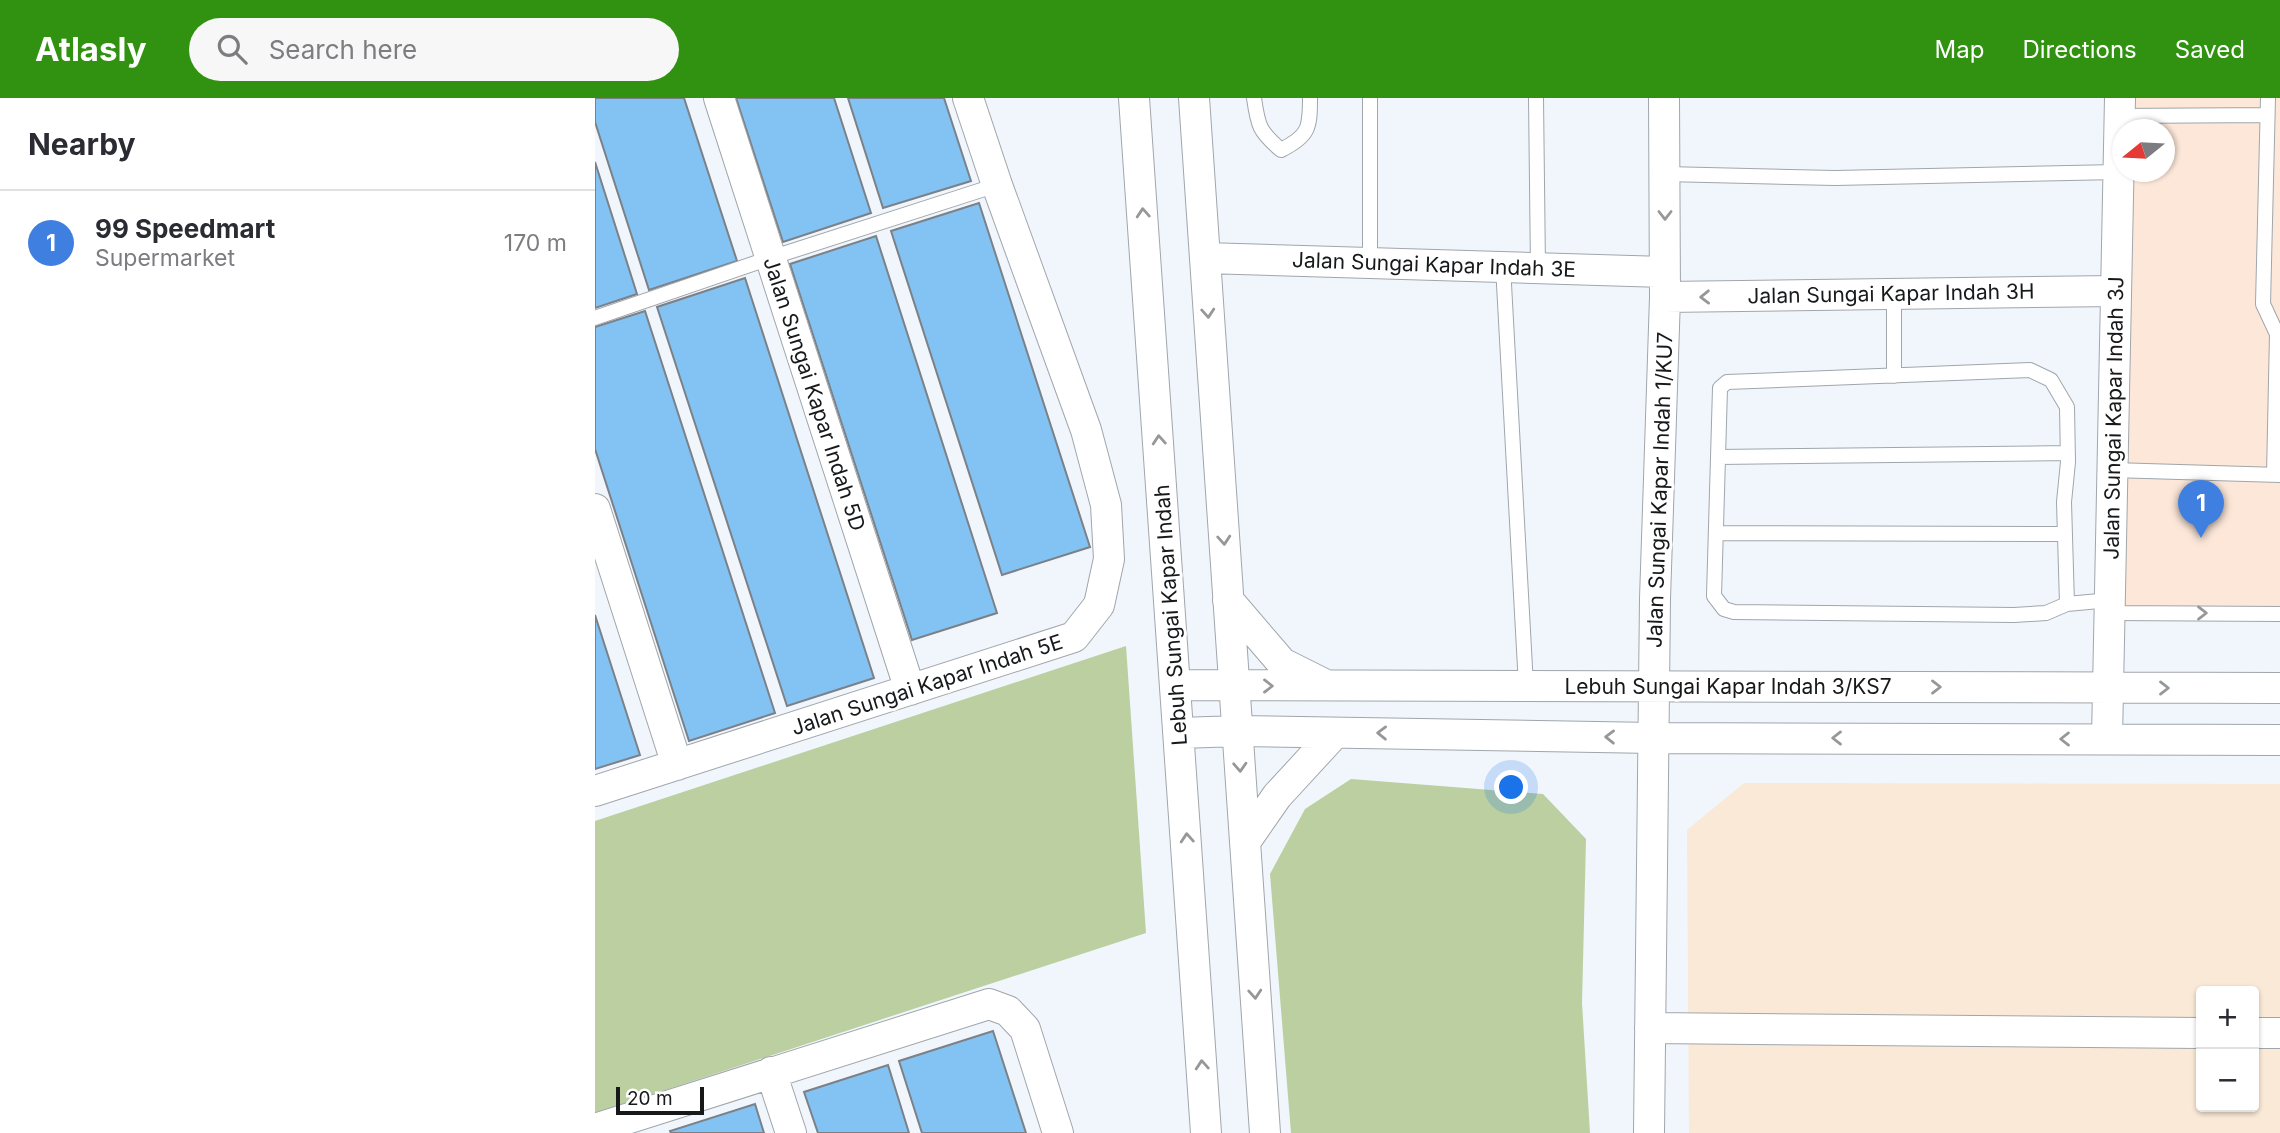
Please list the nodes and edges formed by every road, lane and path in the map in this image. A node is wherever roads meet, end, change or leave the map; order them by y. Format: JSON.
{"nodes":[{"id":1,"x":719,"y":98,"type":"edge"},
{"id":2,"x":968,"y":98,"type":"edge"},
{"id":3,"x":1134,"y":98,"type":"edge"},
{"id":4,"x":1194,"y":98,"type":"edge"},
{"id":5,"x":1254,"y":98,"type":"edge"},
{"id":6,"x":1310,"y":98,"type":"edge"},
{"id":7,"x":1370,"y":98,"type":"edge"},
{"id":8,"x":1536,"y":98,"type":"edge"},
{"id":9,"x":1664,"y":98,"type":"edge"},
{"id":10,"x":2267,"y":98,"type":"edge"},
{"id":11,"x":2119,"y":107,"type":"edge"},
{"id":12,"x":2267,"y":115,"type":"junction"},
{"id":13,"x":2112,"y":172,"type":"edge"},
{"id":14,"x":1665,"y":174,"type":"junction"},
{"id":15,"x":2119,"y":182,"type":"edge"},
{"id":16,"x":997,"y":185,"type":"junction"},
{"id":17,"x":770,"y":258,"type":"junction"},
{"id":18,"x":1205,"y":258,"type":"junction"},
{"id":19,"x":1370,"y":262,"type":"junction"},
{"id":20,"x":1503,"y":266,"type":"junction"},
{"id":21,"x":1538,"y":268,"type":"junction"},
{"id":22,"x":1665,"y":284,"type":"junction"},
{"id":23,"x":2116,"y":291,"type":"junction"},
{"id":24,"x":1895,"y":294,"type":"junction"},
{"id":25,"x":595,"y":318,"type":"edge"},
{"id":26,"x":2279,"y":335,"type":"edge"},
{"id":27,"x":1894,"y":376,"type":"junction"},
{"id":28,"x":2068,"y":453,"type":"junction"},
{"id":29,"x":1718,"y":457,"type":"junction"},
{"id":30,"x":2112,"y":470,"type":"junction"},
{"id":31,"x":2277,"y":475,"type":"edge"},
{"id":32,"x":595,"y":509,"type":"edge"},
{"id":33,"x":1717,"y":533,"type":"junction"},
{"id":34,"x":2065,"y":534,"type":"junction"},
{"id":35,"x":1228,"y":600,"type":"junction"},
{"id":36,"x":2067,"y":604,"type":"junction"},
{"id":37,"x":2110,"y":606,"type":"junction"},
{"id":38,"x":2280,"y":614,"type":"edge"},
{"id":39,"x":1175,"y":685,"type":"junction"},
{"id":40,"x":1234,"y":685,"type":"junction"},
{"id":41,"x":1328,"y":686,"type":"junction"},
{"id":42,"x":1526,"y":686,"type":"junction"},
{"id":43,"x":1655,"y":687,"type":"junction"},
{"id":44,"x":2108,"y":688,"type":"junction"},
{"id":45,"x":2280,"y":688,"type":"edge"},
{"id":46,"x":910,"y":690,"type":"junction"},
{"id":47,"x":1238,"y":732,"type":"junction"},
{"id":48,"x":1180,"y":733,"type":"junction"},
{"id":49,"x":1335,"y":733,"type":"junction"},
{"id":50,"x":1654,"y":738,"type":"junction"},
{"id":51,"x":2108,"y":739,"type":"junction"},
{"id":52,"x":2280,"y":740,"type":"edge"},
{"id":53,"x":677,"y":765,"type":"junction"},
{"id":54,"x":595,"y":791,"type":"edge"},
{"id":55,"x":1245,"y":842,"type":"junction"},
{"id":56,"x":1650,"y":1028,"type":"junction"},
{"id":57,"x":2196,"y":1032,"type":"edge"},
{"id":58,"x":2259,"y":1033,"type":"edge"},
{"id":59,"x":2280,"y":1033,"type":"edge"},
{"id":60,"x":771,"y":1072,"type":"junction"},
{"id":61,"x":595,"y":1129,"type":"edge"},
{"id":62,"x":791,"y":1133,"type":"edge"},
{"id":63,"x":1058,"y":1133,"type":"edge"},
{"id":64,"x":1206,"y":1133,"type":"edge"},
{"id":65,"x":1265,"y":1133,"type":"edge"},
{"id":66,"x":1649,"y":1133,"type":"edge"}],
"edges":[{"from":1,"to":17,"type":"street","name":"Jalan Sungai Kapar Indah 5D"},
{"from":2,"to":16,"type":"street","name":"Jalan Sungai Kapar Indah 5E"},
{"from":39,"to":3,"type":"street","name":"Lebuh Sungai Kapar Indah","one_way":true},
{"from":4,"to":18,"type":"street"},
{"from":5,"to":6,"type":"lane"},
{"from":7,"to":19,"type":"lane"},
{"from":8,"to":21,"type":"lane"},
{"from":9,"to":14,"type":"street","name":"Jalan Sungai Kapar Indah 1/KU7"},
{"from":10,"to":12,"type":"lane"},
{"from":11,"to":12,"type":"lane"},
{"from":12,"to":26,"type":"lane"},
{"from":13,"to":14,"type":"lane"},
{"from":14,"to":22,"type":"street","name":"Jalan Sungai Kapar Indah 1/KU7","one_way":true},
{"from":15,"to":23,"type":"street","name":"Jalan Sungai Kapar Indah 3J"},
{"from":16,"to":17,"type":"lane"},
{"from":16,"to":46,"type":"street","name":"Jalan Sungai Kapar Indah 5E"},
{"from":17,"to":25,"type":"lane"},
{"from":17,"to":46,"type":"street","name":"Jalan Sungai Kapar Indah 5D"},
{"from":18,"to":19,"type":"street","name":"Jalan Sungai Kapar Indah 3E"},
{"from":18,"to":35,"type":"street","one_way":true},
{"from":19,"to":20,"type":"street","name":"Jalan Sungai Kapar Indah 3E"},
{"from":20,"to":21,"type":"street","name":"Jalan Sungai Kapar Indah 3E"},
{"from":20,"to":42,"type":"lane"},
{"from":21,"to":22,"type":"street","name":"Jalan Sungai Kapar Indah 3E"},
{"from":24,"to":22,"type":"street","name":"Jalan Sungai Kapar Indah 3H","one_way":true},
{"from":22,"to":43,"type":"street","name":"Jalan Sungai Kapar Indah 1/KU7"},
{"from":23,"to":24,"type":"street","name":"Jalan Sungai Kapar Indah 3H"},
{"from":23,"to":30,"type":"street","name":"Jalan Sungai Kapar Indah 3J"},
{"from":24,"to":27,"type":"lane"},
{"from":26,"to":31,"type":"lane"},
{"from":27,"to":28,"type":"lane"},
{"from":27,"to":29,"type":"lane"},
{"from":28,"to":29,"type":"lane"},
{"from":28,"to":34,"type":"lane"},
{"from":29,"to":33,"type":"lane"},
{"from":30,"to":31,"type":"lane"},
{"from":30,"to":37,"type":"street","name":"Jalan Sungai Kapar Indah 3J"},
{"from":32,"to":53,"type":"street"},
{"from":33,"to":34,"type":"lane"},
{"from":33,"to":36,"type":"lane"},
{"from":34,"to":36,"type":"lane"},
{"from":35,"to":40,"type":"street"},
{"from":35,"to":41,"type":"street"},
{"from":36,"to":37,"type":"lane"},
{"from":37,"to":38,"type":"lane","one_way":true},
{"from":37,"to":44,"type":"street","name":"Jalan Sungai Kapar Indah 3J"},
{"from":39,"to":40,"type":"street","name":"Lebuh Sungai Kapar Indah 3/KS7"},
{"from":39,"to":48,"type":"street","name":"Lebuh Sungai Kapar Indah"},
{"from":40,"to":41,"type":"street","name":"Lebuh Sungai Kapar Indah 3/KS7","one_way":true},
{"from":40,"to":47,"type":"street"},
{"from":41,"to":42,"type":"street","name":"Lebuh Sungai Kapar Indah 3/KS7"},
{"from":42,"to":43,"type":"street","name":"Lebuh Sungai Kapar Indah 3/KS7"},
{"from":43,"to":44,"type":"street","name":"Lebuh Sungai Kapar Indah 3/KS7","one_way":true},
{"from":43,"to":50,"type":"street","name":"Jalan Sungai Kapar Indah 1/KU7"},
{"from":44,"to":45,"type":"street","name":"Lebuh Sungai Kapar Indah 3/KS7","one_way":true},
{"from":44,"to":51,"type":"street","name":"Jalan Sungai Kapar Indah 3J"},
{"from":46,"to":53,"type":"street","name":"Jalan Sungai Kapar Indah 5E"},
{"from":47,"to":48,"type":"street"},
{"from":47,"to":49,"type":"street"},
{"from":47,"to":55,"type":"street","one_way":true},
{"from":64,"to":48,"type":"street","name":"Lebuh Sungai Kapar Indah","one_way":true},
{"from":50,"to":49,"type":"street","one_way":true},
{"from":49,"to":55,"type":"street"},
{"from":51,"to":50,"type":"street","one_way":true},
{"from":50,"to":56,"type":"street","name":"Jalan Sungai Kapar Indah 1/KU7"},
{"from":51,"to":52,"type":"street"},
{"from":53,"to":54,"type":"street","name":"Jalan Sungai Kapar Indah 5E"},
{"from":55,"to":65,"type":"street","one_way":true},
{"from":56,"to":57,"type":"street"},
{"from":56,"to":66,"type":"street","name":"Jalan Sungai Kapar Indah 1/KU7"},
{"from":58,"to":59,"type":"street"},
{"from":60,"to":61,"type":"street"},
{"from":60,"to":62,"type":"street"},
{"from":60,"to":63,"type":"street"}]}
